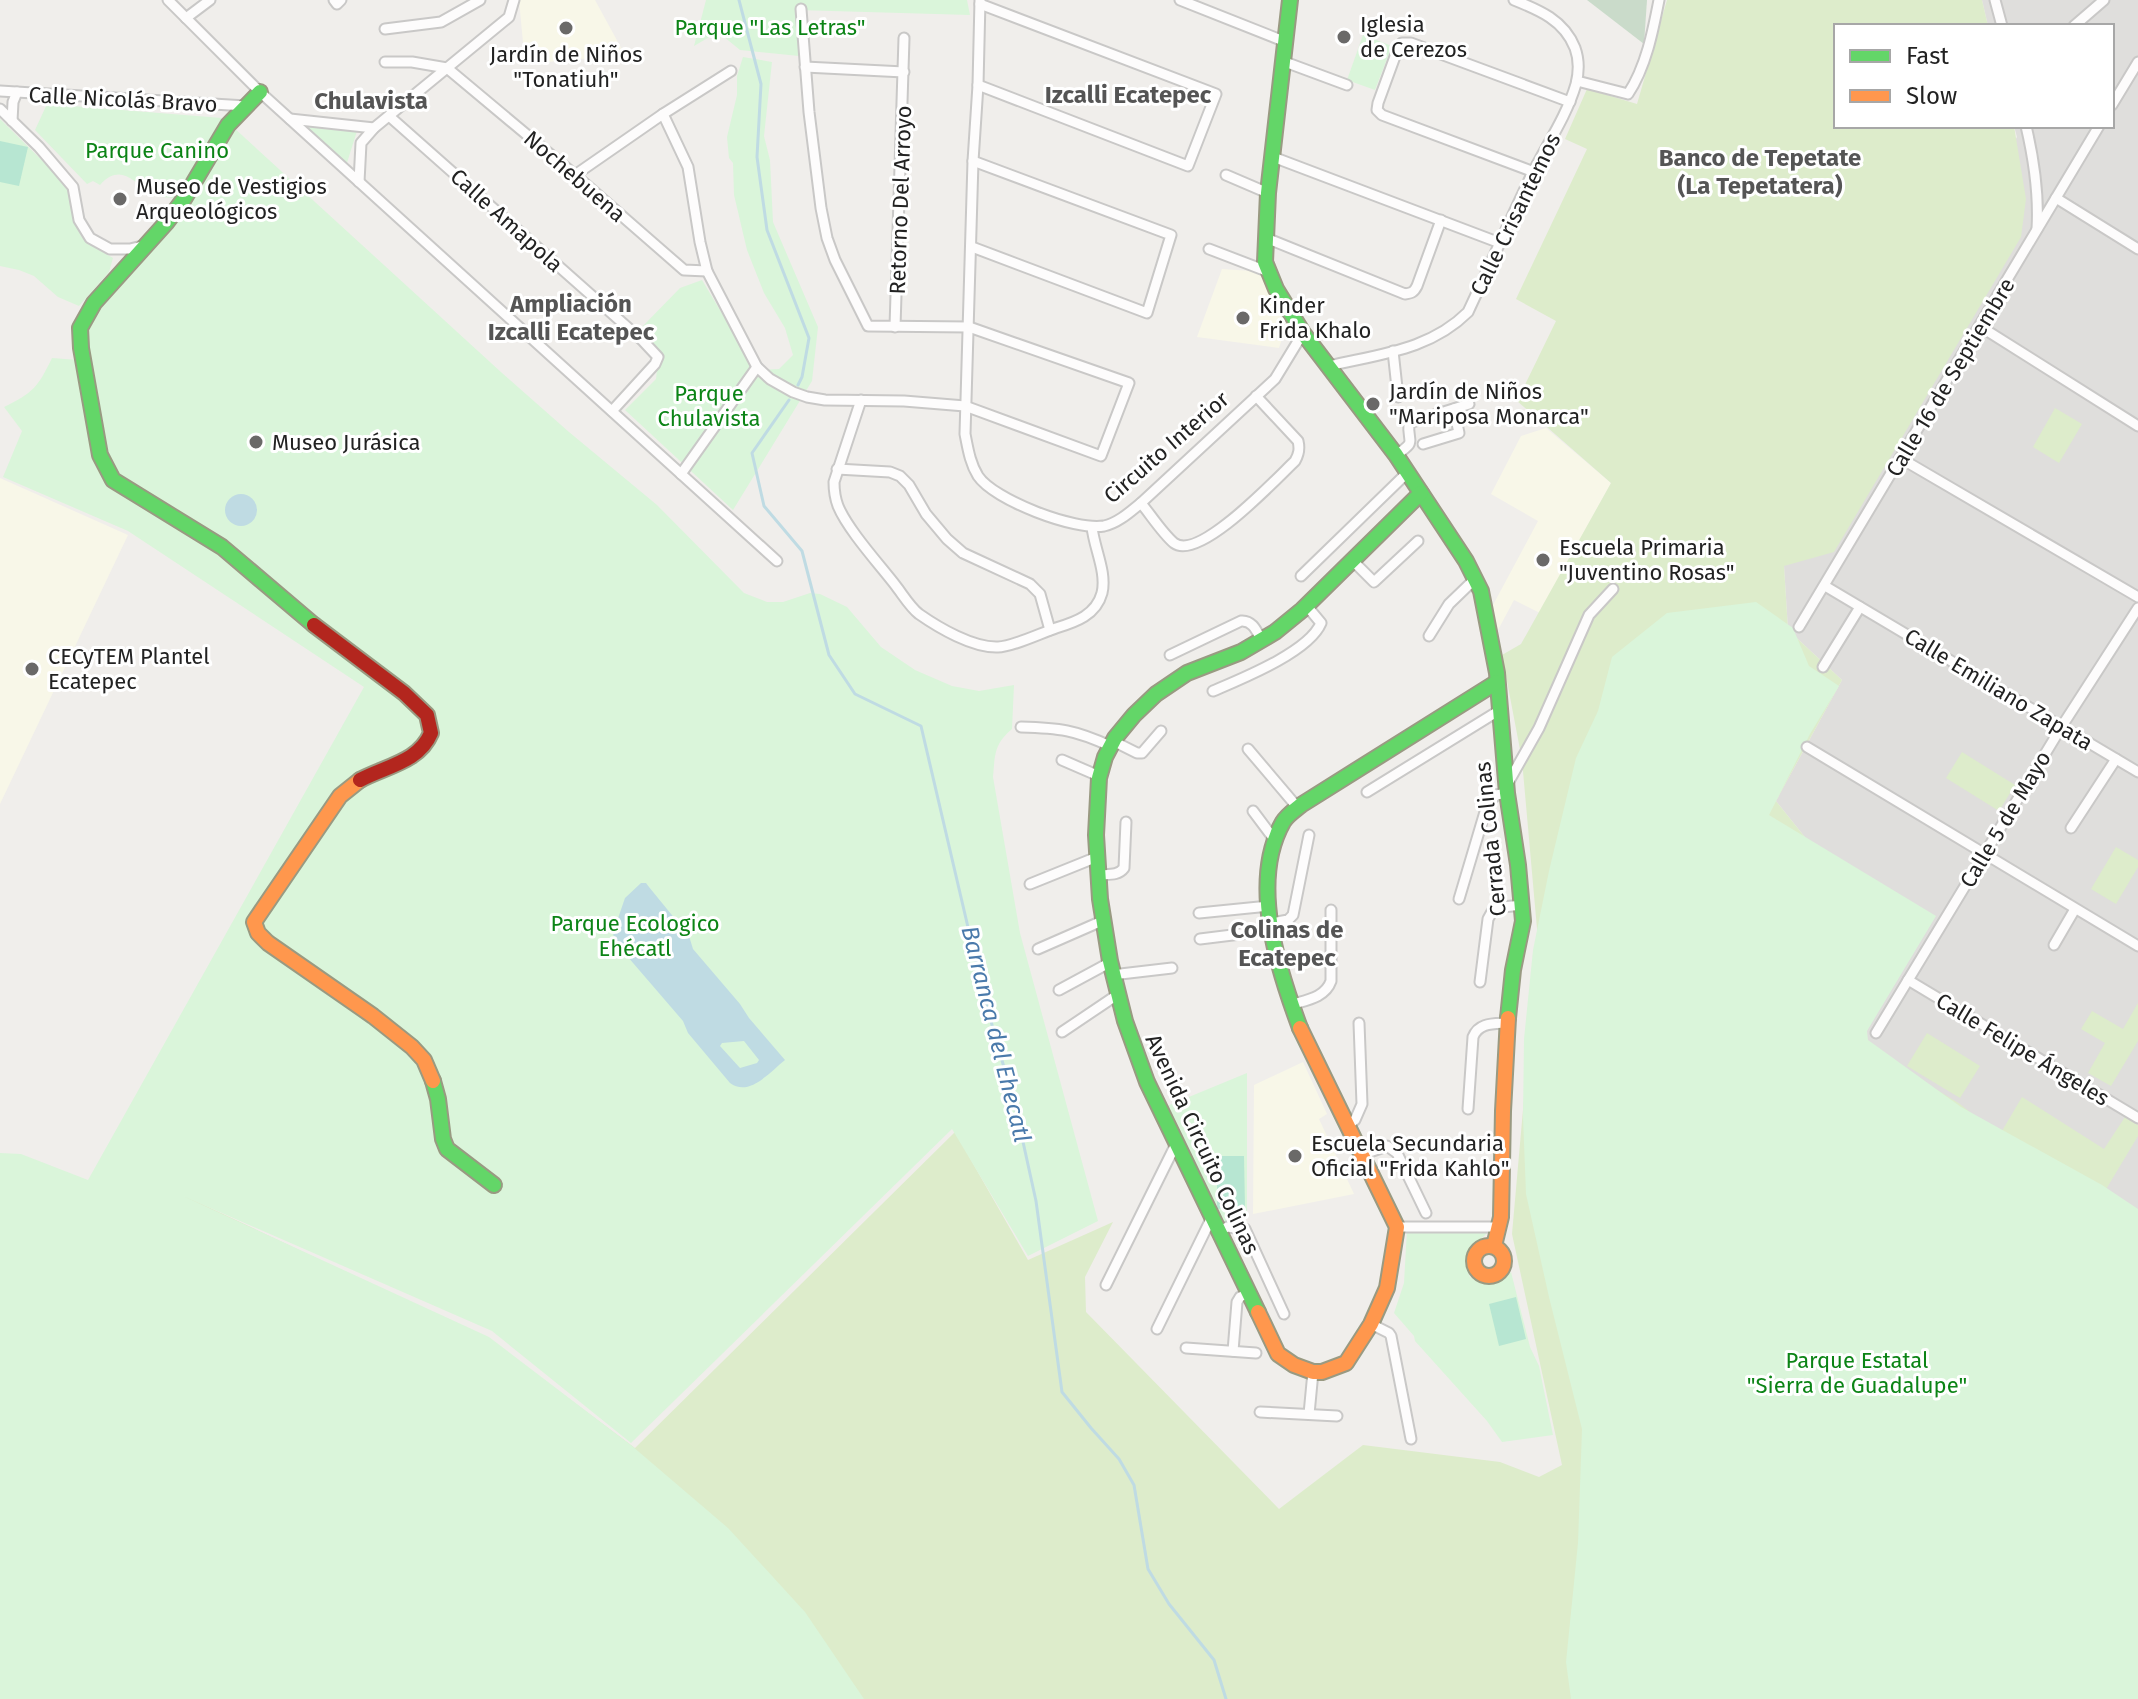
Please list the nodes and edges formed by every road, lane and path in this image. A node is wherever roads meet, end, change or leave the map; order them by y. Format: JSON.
{"nodes":[{"id":1,"x":168,"y":0,"type":"edge"},
{"id":2,"x":210,"y":0,"type":"edge"},
{"id":3,"x":480,"y":0,"type":"edge"},
{"id":4,"x":514,"y":0,"type":"edge"},
{"id":5,"x":1180,"y":0,"type":"edge"},
{"id":6,"x":1290,"y":0,"type":"edge"},
{"id":7,"x":1514,"y":0,"type":"edge"},
{"id":8,"x":1659,"y":0,"type":"edge"},
{"id":9,"x":1995,"y":0,"type":"edge"},
{"id":10,"x":2104,"y":0,"type":"edge"},
{"id":11,"x":980,"y":2,"type":"edge"},
{"id":12,"x":801,"y":9,"type":"dead end"},
{"id":13,"x":186,"y":18,"type":"junction"},
{"id":14,"x":2001,"y":24,"type":"edge"},
{"id":15,"x":2076,"y":24,"type":"edge"},
{"id":16,"x":385,"y":29,"type":"dead end"},
{"id":17,"x":904,"y":38,"type":"dead end"},
{"id":18,"x":1286,"y":42,"type":"junction"},
{"id":19,"x":385,"y":62,"type":"dead end"},
{"id":20,"x":1285,"y":62,"type":"junction"},
{"id":21,"x":805,"y":67,"type":"junction"},
{"id":22,"x":2137,"y":67,"type":"edge"},
{"id":23,"x":447,"y":68,"type":"junction"},
{"id":24,"x":731,"y":71,"type":"dead end"},
{"id":25,"x":904,"y":72,"type":"junction"},
{"id":26,"x":1577,"y":81,"type":"junction"},
{"id":27,"x":978,"y":85,"type":"junction"},
{"id":28,"x":1347,"y":85,"type":"dead end"},
{"id":29,"x":0,"y":91,"type":"edge"},
{"id":30,"x":17,"y":92,"type":"junction"},
{"id":31,"x":260,"y":92,"type":"junction"},
{"id":32,"x":1570,"y":102,"type":"junction"},
{"id":33,"x":2114,"y":102,"type":"edge"},
{"id":34,"x":246,"y":106,"type":"junction"},
{"id":35,"x":0,"y":109,"type":"edge"},
{"id":36,"x":663,"y":114,"type":"junction"},
{"id":37,"x":389,"y":116,"type":"junction"},
{"id":38,"x":289,"y":119,"type":"junction"},
{"id":39,"x":12,"y":121,"type":"junction"},
{"id":40,"x":374,"y":128,"type":"junction"},
{"id":41,"x":2026,"y":128,"type":"edge"},
{"id":42,"x":2098,"y":128,"type":"edge"},
{"id":43,"x":1273,"y":157,"type":"junction"},
{"id":44,"x":973,"y":161,"type":"junction"},
{"id":45,"x":1534,"y":172,"type":"junction"},
{"id":46,"x":575,"y":175,"type":"junction"},
{"id":47,"x":1226,"y":175,"type":"dead end"},
{"id":48,"x":359,"y":182,"type":"junction"},
{"id":49,"x":1268,"y":193,"type":"junction"},
{"id":50,"x":2056,"y":198,"type":"junction"},
{"id":51,"x":1441,"y":220,"type":"junction"},
{"id":52,"x":2036,"y":232,"type":"junction"},
{"id":53,"x":1266,"y":238,"type":"junction"},
{"id":54,"x":1500,"y":243,"type":"junction"},
{"id":55,"x":148,"y":244,"type":"junction"},
{"id":56,"x":972,"y":247,"type":"junction"},
{"id":57,"x":110,"y":249,"type":"junction"},
{"id":58,"x":1209,"y":249,"type":"dead end"},
{"id":59,"x":2138,"y":249,"type":"edge"},
{"id":60,"x":707,"y":271,"type":"junction"},
{"id":61,"x":122,"y":272,"type":"junction"},
{"id":62,"x":1269,"y":272,"type":"junction"},
{"id":63,"x":895,"y":327,"type":"junction"},
{"id":64,"x":969,"y":327,"type":"junction"},
{"id":65,"x":1981,"y":327,"type":"junction"},
{"id":66,"x":1303,"y":333,"type":"junction"},
{"id":67,"x":1393,"y":351,"type":"junction"},
{"id":68,"x":1329,"y":366,"type":"junction"},
{"id":69,"x":757,"y":367,"type":"junction"},
{"id":70,"x":1256,"y":396,"type":"junction"},
{"id":71,"x":1398,"y":397,"type":"dead end"},
{"id":72,"x":861,"y":400,"type":"junction"},
{"id":73,"x":1469,"y":404,"type":"dead end"},
{"id":74,"x":965,"y":406,"type":"junction"},
{"id":75,"x":1454,"y":409,"type":"junction"},
{"id":76,"x":612,"y":411,"type":"junction"},
{"id":77,"x":2138,"y":426,"type":"edge"},
{"id":78,"x":1423,"y":444,"type":"dead end"},
{"id":79,"x":1396,"y":455,"type":"junction"},
{"id":80,"x":1900,"y":458,"type":"junction"},
{"id":81,"x":837,"y":469,"type":"junction"},
{"id":82,"x":1407,"y":473,"type":"junction"},
{"id":83,"x":681,"y":474,"type":"junction"},
{"id":84,"x":1421,"y":493,"type":"junction"},
{"id":85,"x":1141,"y":503,"type":"junction"},
{"id":86,"x":1092,"y":527,"type":"junction"},
{"id":87,"x":1418,"y":541,"type":"dead end"},
{"id":88,"x":1352,"y":560,"type":"junction"},
{"id":89,"x":777,"y":561,"type":"dead end"},
{"id":90,"x":1301,"y":576,"type":"dead end"},
{"id":91,"x":1476,"y":578,"type":"junction"},
{"id":92,"x":1825,"y":586,"type":"junction"},
{"id":93,"x":1613,"y":589,"type":"dead end"},
{"id":94,"x":2138,"y":597,"type":"edge"},
{"id":95,"x":1306,"y":605,"type":"junction"},
{"id":96,"x":1860,"y":607,"type":"junction"},
{"id":97,"x":2138,"y":608,"type":"edge"},
{"id":98,"x":1799,"y":627,"type":"dead end"},
{"id":99,"x":1050,"y":630,"type":"junction"},
{"id":100,"x":1429,"y":636,"type":"dead end"},
{"id":101,"x":1262,"y":641,"type":"junction"},
{"id":102,"x":1170,"y":655,"type":"dead end"},
{"id":103,"x":1823,"y":667,"type":"dead end"},
{"id":104,"x":1497,"y":682,"type":"junction"},
{"id":105,"x":1213,"y":691,"type":"dead end"},
{"id":106,"x":1500,"y":710,"type":"junction"},
{"id":107,"x":2062,"y":726,"type":"junction"},
{"id":108,"x":1021,"y":727,"type":"dead end"},
{"id":109,"x":1161,"y":731,"type":"dead end"},
{"id":110,"x":1112,"y":744,"type":"junction"},
{"id":111,"x":1807,"y":747,"type":"dead end"},
{"id":112,"x":1248,"y":749,"type":"dead end"},
{"id":113,"x":2116,"y":759,"type":"junction"},
{"id":114,"x":1062,"y":760,"type":"dead end"},
{"id":115,"x":2138,"y":772,"type":"edge"},
{"id":116,"x":1099,"y":776,"type":"junction"},
{"id":117,"x":1506,"y":790,"type":"junction"},
{"id":118,"x":1367,"y":792,"type":"dead end"},
{"id":119,"x":1298,"y":808,"type":"junction"},
{"id":120,"x":1253,"y":811,"type":"dead end"},
{"id":121,"x":1126,"y":822,"type":"dead end"},
{"id":122,"x":2071,"y":828,"type":"dead end"},
{"id":123,"x":1309,"y":835,"type":"dead end"},
{"id":124,"x":1274,"y":839,"type":"junction"},
{"id":125,"x":1984,"y":853,"type":"junction"},
{"id":126,"x":1097,"y":857,"type":"junction"},
{"id":127,"x":1098,"y":875,"type":"junction"},
{"id":128,"x":1030,"y":884,"type":"dead end"},
{"id":129,"x":1459,"y":899,"type":"dead end"},
{"id":130,"x":1523,"y":905,"type":"junction"},
{"id":131,"x":1269,"y":906,"type":"junction"},
{"id":132,"x":2075,"y":909,"type":"junction"},
{"id":133,"x":1331,"y":910,"type":"dead end"},
{"id":134,"x":1199,"y":913,"type":"dead end"},
{"id":135,"x":1102,"y":921,"type":"junction"},
{"id":136,"x":1272,"y":927,"type":"junction"},
{"id":137,"x":1200,"y":939,"type":"dead end"},
{"id":138,"x":2054,"y":945,"type":"dead end"},
{"id":139,"x":2138,"y":946,"type":"edge"},
{"id":140,"x":1038,"y":949,"type":"dead end"},
{"id":141,"x":1172,"y":968,"type":"dead end"},
{"id":142,"x":1110,"y":969,"type":"junction"},
{"id":143,"x":1908,"y":980,"type":"junction"},
{"id":144,"x":1480,"y":982,"type":"dead end"},
{"id":145,"x":1059,"y":990,"type":"dead end"},
{"id":146,"x":1117,"y":995,"type":"junction"},
{"id":147,"x":1290,"y":1005,"type":"junction"},
{"id":148,"x":1359,"y":1023,"type":"dead end"},
{"id":149,"x":1508,"y":1023,"type":"junction"},
{"id":150,"x":1062,"y":1032,"type":"dead end"},
{"id":151,"x":1876,"y":1033,"type":"dead end"},
{"id":152,"x":1468,"y":1109,"type":"dead end"},
{"id":153,"x":2138,"y":1118,"type":"edge"},
{"id":154,"x":1347,"y":1126,"type":"junction"},
{"id":155,"x":1176,"y":1144,"type":"junction"},
{"id":156,"x":1361,"y":1155,"type":"junction"},
{"id":157,"x":494,"y":1185,"type":"dead end"},
{"id":158,"x":1426,"y":1213,"type":"dead end"},
{"id":159,"x":1212,"y":1217,"type":"junction"},
{"id":160,"x":1397,"y":1227,"type":"junction"},
{"id":161,"x":1499,"y":1227,"type":"junction"},
{"id":162,"x":1219,"y":1232,"type":"junction"},
{"id":163,"x":1494,"y":1246,"type":"dead end"},
{"id":164,"x":1106,"y":1285,"type":"dead end"},
{"id":165,"x":1249,"y":1293,"type":"junction"},
{"id":166,"x":1284,"y":1314,"type":"dead end"},
{"id":167,"x":1371,"y":1324,"type":"junction"},
{"id":168,"x":1157,"y":1329,"type":"dead end"},
{"id":169,"x":1186,"y":1348,"type":"dead end"},
{"id":170,"x":1233,"y":1351,"type":"junction"},
{"id":171,"x":1256,"y":1353,"type":"dead end"},
{"id":172,"x":1313,"y":1372,"type":"junction"},
{"id":173,"x":1260,"y":1412,"type":"dead end"},
{"id":174,"x":1309,"y":1414,"type":"junction"},
{"id":175,"x":1337,"y":1416,"type":"dead end"},
{"id":176,"x":1411,"y":1439,"type":"dead end"}],
"edges":[{"from":1,"to":13,"type":"street"},
{"from":2,"to":13,"type":"street"},
{"from":3,"to":16,"type":"street"},
{"from":4,"to":23,"type":"street"},
{"from":5,"to":18,"type":"street"},
{"from":6,"to":18,"type":"street"},
{"from":7,"to":26,"type":"street","name":"Calle Crisantemos"},
{"from":8,"to":26,"type":"street"},
{"from":9,"to":14,"type":"street"},
{"from":10,"to":15,"type":"street"},
{"from":11,"to":27,"type":"street","name":"Circuito Interior"},
{"from":11,"to":27,"type":"street"},
{"from":12,"to":21,"type":"street","name":"Retorno Del Arroyo"},
{"from":13,"to":31,"type":"street"},
{"from":17,"to":25,"type":"street","name":"Retorno Del Arroyo"},
{"from":18,"to":20,"type":"street"},
{"from":19,"to":23,"type":"street"},
{"from":20,"to":28,"type":"street"},
{"from":20,"to":43,"type":"street"},
{"from":21,"to":25,"type":"street"},
{"from":21,"to":63,"type":"street","name":"Retorno Del Arroyo"},
{"from":22,"to":33,"type":"street"},
{"from":23,"to":37,"type":"street"},
{"from":23,"to":46,"type":"street","name":"Nochebuena"},
{"from":24,"to":36,"type":"street"},
{"from":25,"to":63,"type":"street","name":"Retorno Del Arroyo"},
{"from":26,"to":32,"type":"street","name":"Calle Crisantemos"},
{"from":27,"to":44,"type":"street","name":"Circuito Interior"},
{"from":29,"to":30,"type":"street","name":"Calle Nicolás Bravo"},
{"from":30,"to":34,"type":"street","name":"Calle Nicolás Bravo"},
{"from":30,"to":39,"type":"street"},
{"from":31,"to":34,"type":"street"},
{"from":31,"to":38,"type":"street"},
{"from":32,"to":45,"type":"street","name":"Calle Crisantemos"},
{"from":32,"to":45,"type":"street"},
{"from":34,"to":55,"type":"street"},
{"from":35,"to":39,"type":"street"},
{"from":36,"to":46,"type":"street"},
{"from":36,"to":60,"type":"street"},
{"from":37,"to":40,"type":"street"},
{"from":37,"to":76,"type":"street","name":"Calle Amapola"},
{"from":38,"to":40,"type":"street"},
{"from":38,"to":48,"type":"street"},
{"from":39,"to":57,"type":"street"},
{"from":40,"to":48,"type":"street"},
{"from":41,"to":52,"type":"street"},
{"from":42,"to":50,"type":"street","name":"Calle 16 de Septiembre"},
{"from":43,"to":49,"type":"street"},
{"from":43,"to":51,"type":"street"},
{"from":44,"to":56,"type":"street","name":"Circuito Interior"},
{"from":44,"to":56,"type":"street"},
{"from":45,"to":54,"type":"street","name":"Calle Crisantemos"},
{"from":46,"to":60,"type":"street","name":"Nochebuena"},
{"from":47,"to":49,"type":"street"},
{"from":48,"to":76,"type":"street"},
{"from":49,"to":53,"type":"street"},
{"from":50,"to":52,"type":"street","name":"Calle 16 de Septiembre"},
{"from":50,"to":59,"type":"street"},
{"from":51,"to":53,"type":"street"},
{"from":51,"to":54,"type":"street"},
{"from":52,"to":65,"type":"street","name":"Calle 16 de Septiembre"},
{"from":53,"to":62,"type":"street"},
{"from":54,"to":67,"type":"street","name":"Calle Crisantemos"},
{"from":55,"to":57,"type":"street"},
{"from":55,"to":61,"type":"street"},
{"from":56,"to":64,"type":"street","name":"Circuito Interior"},
{"from":57,"to":61,"type":"street"},
{"from":58,"to":62,"type":"street"},
{"from":60,"to":69,"type":"street"},
{"from":61,"to":157,"type":"street"},
{"from":62,"to":66,"type":"street"},
{"from":63,"to":64,"type":"street","name":"Retorno Del Arroyo"},
{"from":64,"to":74,"type":"street","name":"Circuito Interior"},
{"from":64,"to":74,"type":"street","name":"Retorno Del Arroyo"},
{"from":65,"to":77,"type":"street"},
{"from":65,"to":80,"type":"street","name":"Calle 16 de Septiembre"},
{"from":66,"to":68,"type":"street"},
{"from":66,"to":70,"type":"street","name":"Circuito Interior"},
{"from":67,"to":68,"type":"street","name":"Calle Crisantemos"},
{"from":67,"to":71,"type":"street"},
{"from":68,"to":79,"type":"street"},
{"from":69,"to":72,"type":"street"},
{"from":69,"to":83,"type":"street"},
{"from":70,"to":85,"type":"street","name":"Circuito Interior"},
{"from":70,"to":85,"type":"street"},
{"from":72,"to":74,"type":"street"},
{"from":72,"to":81,"type":"street"},
{"from":73,"to":75,"type":"street"},
{"from":74,"to":86,"type":"street","name":"Circuito Interior"},
{"from":75,"to":78,"type":"street"},
{"from":75,"to":79,"type":"street"},
{"from":76,"to":83,"type":"street"},
{"from":79,"to":82,"type":"street"},
{"from":80,"to":92,"type":"street","name":"Calle 16 de Septiembre"},
{"from":80,"to":94,"type":"street"},
{"from":81,"to":99,"type":"street"},
{"from":81,"to":99,"type":"street"},
{"from":82,"to":84,"type":"street"},
{"from":82,"to":90,"type":"street"},
{"from":83,"to":89,"type":"street"},
{"from":84,"to":88,"type":"street","name":"Avenida Circuito Colinas"},
{"from":84,"to":91,"type":"street","name":"Cerrada Colinas"},
{"from":85,"to":86,"type":"street","name":"Circuito Interior"},
{"from":86,"to":99,"type":"street"},
{"from":87,"to":88,"type":"street"},
{"from":88,"to":95,"type":"street","name":"Avenida Circuito Colinas"},
{"from":91,"to":100,"type":"street"},
{"from":91,"to":104,"type":"street","name":"Cerrada Colinas"},
{"from":92,"to":96,"type":"street","name":"Calle Emiliano Zapata"},
{"from":92,"to":98,"type":"street","name":"Calle 16 de Septiembre"},
{"from":93,"to":117,"type":"street"},
{"from":95,"to":101,"type":"street","name":"Avenida Circuito Colinas"},
{"from":95,"to":105,"type":"street"},
{"from":96,"to":103,"type":"street"},
{"from":96,"to":107,"type":"street","name":"Calle Emiliano Zapata"},
{"from":97,"to":107,"type":"street","name":"Calle 5 de Mayo"},
{"from":101,"to":102,"type":"street"},
{"from":101,"to":110,"type":"street","name":"Avenida Circuito Colinas"},
{"from":104,"to":106,"type":"street","name":"Cerrada Colinas"},
{"from":104,"to":119,"type":"street"},
{"from":106,"to":117,"type":"street","name":"Cerrada Colinas"},
{"from":106,"to":118,"type":"street"},
{"from":107,"to":113,"type":"street","name":"Calle Emiliano Zapata"},
{"from":107,"to":125,"type":"street","name":"Calle 5 de Mayo"},
{"from":108,"to":110,"type":"street"},
{"from":109,"to":110,"type":"street"},
{"from":110,"to":116,"type":"street","name":"Avenida Circuito Colinas"},
{"from":111,"to":125,"type":"street"},
{"from":112,"to":119,"type":"street"},
{"from":113,"to":115,"type":"street","name":"Calle Emiliano Zapata"},
{"from":113,"to":122,"type":"street"},
{"from":114,"to":116,"type":"street"},
{"from":116,"to":126,"type":"street","name":"Avenida Circuito Colinas"},
{"from":117,"to":129,"type":"street"},
{"from":117,"to":130,"type":"street","name":"Cerrada Colinas"},
{"from":119,"to":124,"type":"street"},
{"from":120,"to":124,"type":"street"},
{"from":121,"to":127,"type":"street"},
{"from":123,"to":136,"type":"street"},
{"from":124,"to":131,"type":"street"},
{"from":125,"to":132,"type":"street"},
{"from":125,"to":143,"type":"street","name":"Calle 5 de Mayo"},
{"from":126,"to":127,"type":"street","name":"Avenida Circuito Colinas"},
{"from":126,"to":128,"type":"street"},
{"from":127,"to":135,"type":"street","name":"Avenida Circuito Colinas"},
{"from":130,"to":144,"type":"street"},
{"from":130,"to":149,"type":"street","name":"Cerrada Colinas"},
{"from":131,"to":134,"type":"street"},
{"from":131,"to":136,"type":"street"},
{"from":132,"to":138,"type":"street"},
{"from":132,"to":139,"type":"street"},
{"from":133,"to":147,"type":"street"},
{"from":135,"to":140,"type":"street"},
{"from":135,"to":142,"type":"street","name":"Avenida Circuito Colinas"},
{"from":136,"to":137,"type":"street"},
{"from":136,"to":147,"type":"street"},
{"from":141,"to":142,"type":"street"},
{"from":142,"to":145,"type":"street"},
{"from":142,"to":146,"type":"street","name":"Avenida Circuito Colinas"},
{"from":143,"to":151,"type":"street","name":"Calle 5 de Mayo"},
{"from":143,"to":153,"type":"street","name":"Calle Felipe Ángeles"},
{"from":146,"to":150,"type":"street"},
{"from":146,"to":155,"type":"street","name":"Avenida Circuito Colinas"},
{"from":147,"to":154,"type":"street"},
{"from":148,"to":154,"type":"street"},
{"from":149,"to":152,"type":"street"},
{"from":149,"to":161,"type":"street","name":"Cerrada Colinas"},
{"from":154,"to":156,"type":"street"},
{"from":155,"to":159,"type":"street","name":"Avenida Circuito Colinas"},
{"from":155,"to":164,"type":"street"},
{"from":156,"to":158,"type":"street"},
{"from":156,"to":160,"type":"street"},
{"from":159,"to":162,"type":"street","name":"Avenida Circuito Colinas"},
{"from":159,"to":168,"type":"street"},
{"from":160,"to":161,"type":"street"},
{"from":160,"to":167,"type":"street"},
{"from":161,"to":163,"type":"street","name":"Cerrada Colinas"},
{"from":162,"to":165,"type":"street","name":"Avenida Circuito Colinas"},
{"from":162,"to":166,"type":"street"},
{"from":165,"to":170,"type":"street"},
{"from":165,"to":172,"type":"street","name":"Avenida Circuito Colinas"},
{"from":167,"to":172,"type":"street"},
{"from":167,"to":176,"type":"street"},
{"from":169,"to":170,"type":"street"},
{"from":170,"to":171,"type":"street"},
{"from":172,"to":174,"type":"street"},
{"from":173,"to":174,"type":"street"},
{"from":174,"to":175,"type":"street"}]}
